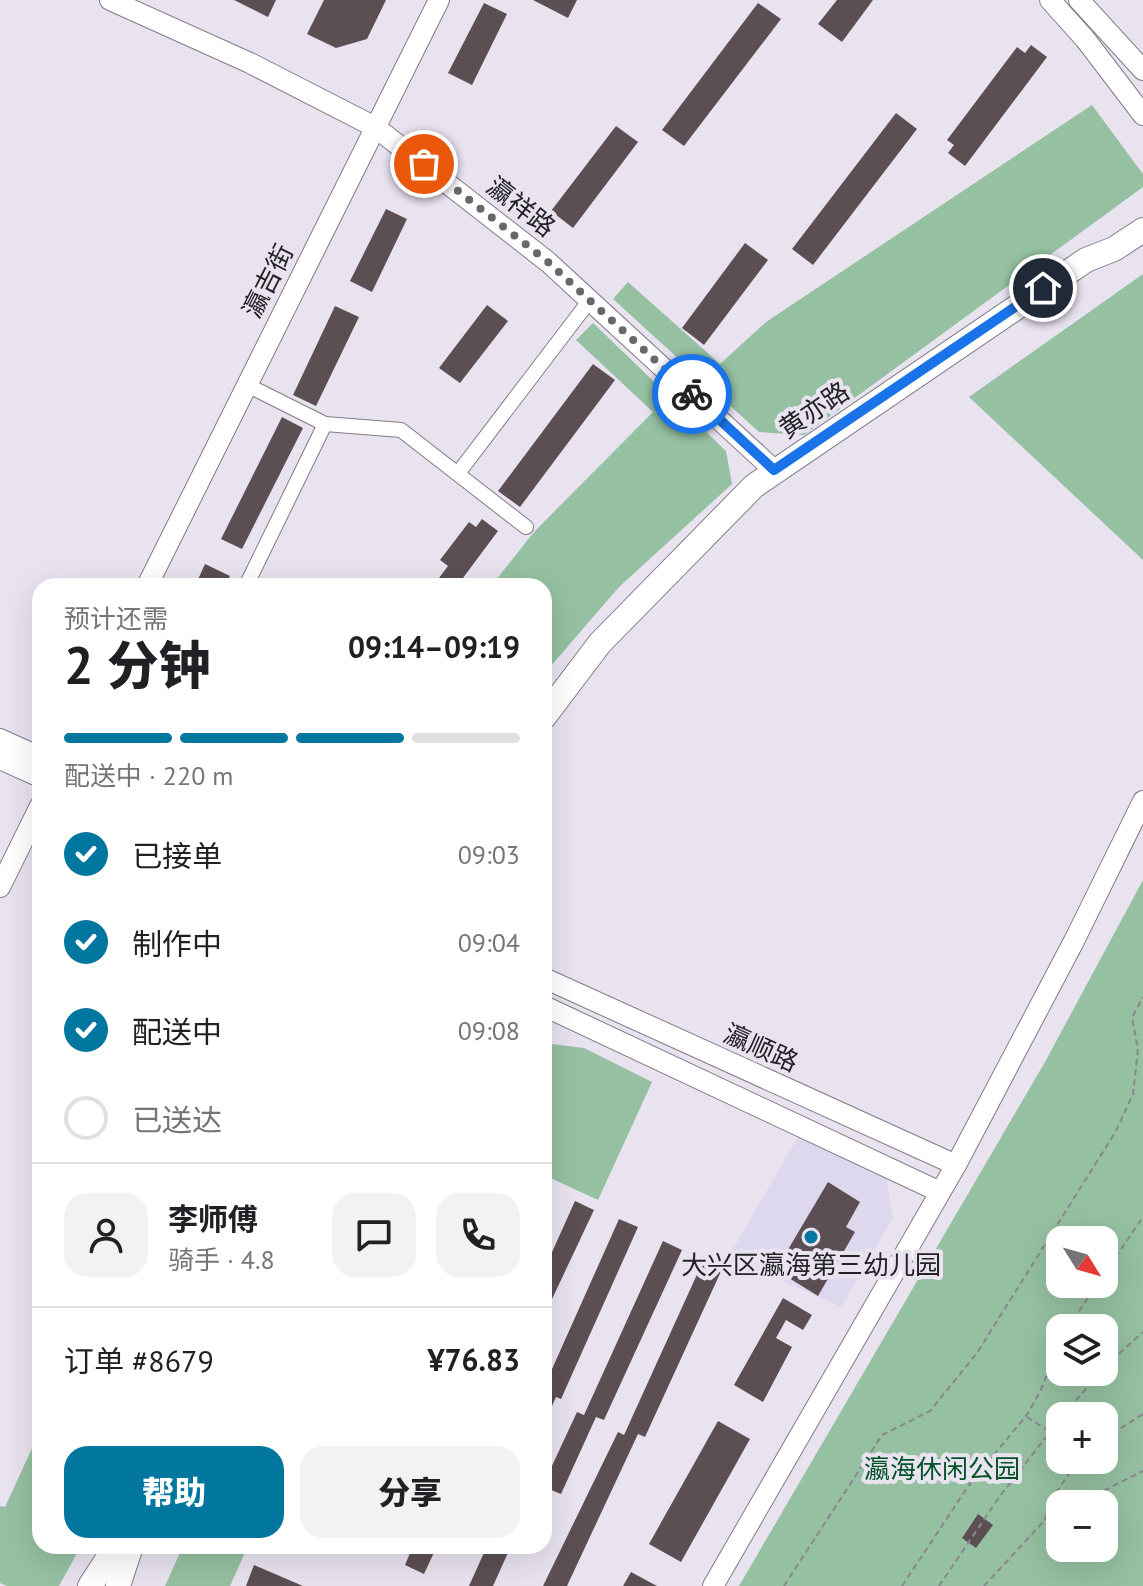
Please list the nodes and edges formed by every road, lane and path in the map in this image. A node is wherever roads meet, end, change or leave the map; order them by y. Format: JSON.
{"nodes":[{"id":1,"x":110,"y":0,"type":"edge"},
{"id":2,"x":439,"y":0,"type":"edge"},
{"id":3,"x":1050,"y":0,"type":"edge"},
{"id":4,"x":1079,"y":0,"type":"edge"},
{"id":5,"x":1143,"y":70,"type":"edge"},
{"id":6,"x":1143,"y":115,"type":"edge"},
{"id":7,"x":375,"y":127,"type":"junction"},
{"id":8,"x":1143,"y":212,"type":"edge"},
{"id":9,"x":1143,"y":230,"type":"edge"},
{"id":10,"x":1086,"y":260,"type":"junction"},
{"id":11,"x":590,"y":300,"type":"junction"},
{"id":12,"x":245,"y":384,"type":"junction"},
{"id":13,"x":325,"y":424,"type":"junction"},
{"id":14,"x":774,"y":470,"type":"junction"},
{"id":15,"x":459,"y":472,"type":"junction"},
{"id":16,"x":526,"y":527,"type":"dead end"},
{"id":17,"x":151,"y":578,"type":"edge"},
{"id":18,"x":250,"y":578,"type":"edge"},
{"id":19,"x":552,"y":706,"type":"edge"},
{"id":20,"x":0,"y":739,"type":"edge"},
{"id":21,"x":32,"y":753,"type":"edge"},
{"id":22,"x":0,"y":759,"type":"edge"},
{"id":23,"x":32,"y":773,"type":"edge"},
{"id":24,"x":1143,"y":801,"type":"edge"},
{"id":25,"x":32,"y":822,"type":"edge"},
{"id":26,"x":0,"y":887,"type":"edge"},
{"id":27,"x":552,"y":982,"type":"edge"},
{"id":28,"x":1143,"y":997,"type":"edge"},
{"id":29,"x":552,"y":1010,"type":"edge"},
{"id":30,"x":956,"y":1165,"type":"junction"},
{"id":31,"x":940,"y":1192,"type":"junction"},
{"id":32,"x":1143,"y":1217,"type":"edge"},
{"id":33,"x":1118,"y":1254,"type":"edge"},
{"id":34,"x":1143,"y":1332,"type":"edge"},
{"id":35,"x":1118,"y":1354,"type":"edge"},
{"id":36,"x":1046,"y":1377,"type":"edge"},
{"id":37,"x":1088,"y":1386,"type":"edge"},
{"id":38,"x":1075,"y":1402,"type":"edge"},
{"id":39,"x":1143,"y":1414,"type":"edge"},
{"id":40,"x":1026,"y":1416,"type":"junction"},
{"id":41,"x":1046,"y":1429,"type":"edge"},
{"id":42,"x":1118,"y":1430,"type":"edge"},
{"id":43,"x":1046,"y":1437,"type":"edge"},
{"id":44,"x":1143,"y":1471,"type":"edge"},
{"id":45,"x":1065,"y":1474,"type":"edge"},
{"id":46,"x":1105,"y":1490,"type":"edge"},
{"id":47,"x":1045,"y":1520,"type":"joint"},
{"id":48,"x":111,"y":1554,"type":"edge"},
{"id":49,"x":128,"y":1554,"type":"edge"},
{"id":50,"x":90,"y":1586,"type":"edge"},
{"id":51,"x":118,"y":1586,"type":"edge"},
{"id":52,"x":713,"y":1586,"type":"edge"},
{"id":53,"x":784,"y":1586,"type":"edge"},
{"id":54,"x":902,"y":1586,"type":"edge"},
{"id":55,"x":939,"y":1586,"type":"edge"},
{"id":56,"x":984,"y":1586,"type":"edge"}],
"edges":[{"from":1,"to":7,"type":"street","name":"瀛祥路"},
{"from":2,"to":7,"type":"street","name":"瀛吉街"},
{"from":3,"to":6,"type":"street"},
{"from":4,"to":5,"type":"street"},
{"from":7,"to":11,"type":"street","name":"瀛祥路"},
{"from":7,"to":12,"type":"street","name":"瀛吉街"},
{"from":8,"to":10,"type":"main road","name":"黄亦路"},
{"from":9,"to":10,"type":"main road","name":"黄亦路"},
{"from":10,"to":14,"type":"main road","name":"黄亦路"},
{"from":11,"to":14,"type":"street","name":"瀛祥路"},
{"from":11,"to":15,"type":"street"},
{"from":12,"to":13,"type":"street"},
{"from":12,"to":17,"type":"street","name":"瀛吉街"},
{"from":13,"to":15,"type":"street"},
{"from":13,"to":18,"type":"street"},
{"from":14,"to":19,"type":"main road","name":"黄亦路"},
{"from":15,"to":16,"type":"street"},
{"from":20,"to":21,"type":"street"},
{"from":22,"to":23,"type":"street"},
{"from":24,"to":30,"type":"street"},
{"from":25,"to":26,"type":"street"},
{"from":27,"to":30,"type":"street","name":"瀛顺路"},
{"from":28,"to":53,"type":"path"},
{"from":29,"to":31,"type":"street","name":"瀛顺路"},
{"from":30,"to":31,"type":"street"},
{"from":31,"to":52,"type":"street"},
{"from":32,"to":33,"type":"path"},
{"from":34,"to":35,"type":"path"},
{"from":36,"to":40,"type":"path"},
{"from":37,"to":38,"type":"path"},
{"from":39,"to":42,"type":"path"},
{"from":40,"to":41,"type":"path"},
{"from":40,"to":54,"type":"path"},
{"from":43,"to":55,"type":"path"},
{"from":44,"to":46,"type":"path"},
{"from":45,"to":47,"type":"path"},
{"from":47,"to":56,"type":"path"},
{"from":48,"to":50,"type":"main road"},
{"from":49,"to":51,"type":"main road"}]}
